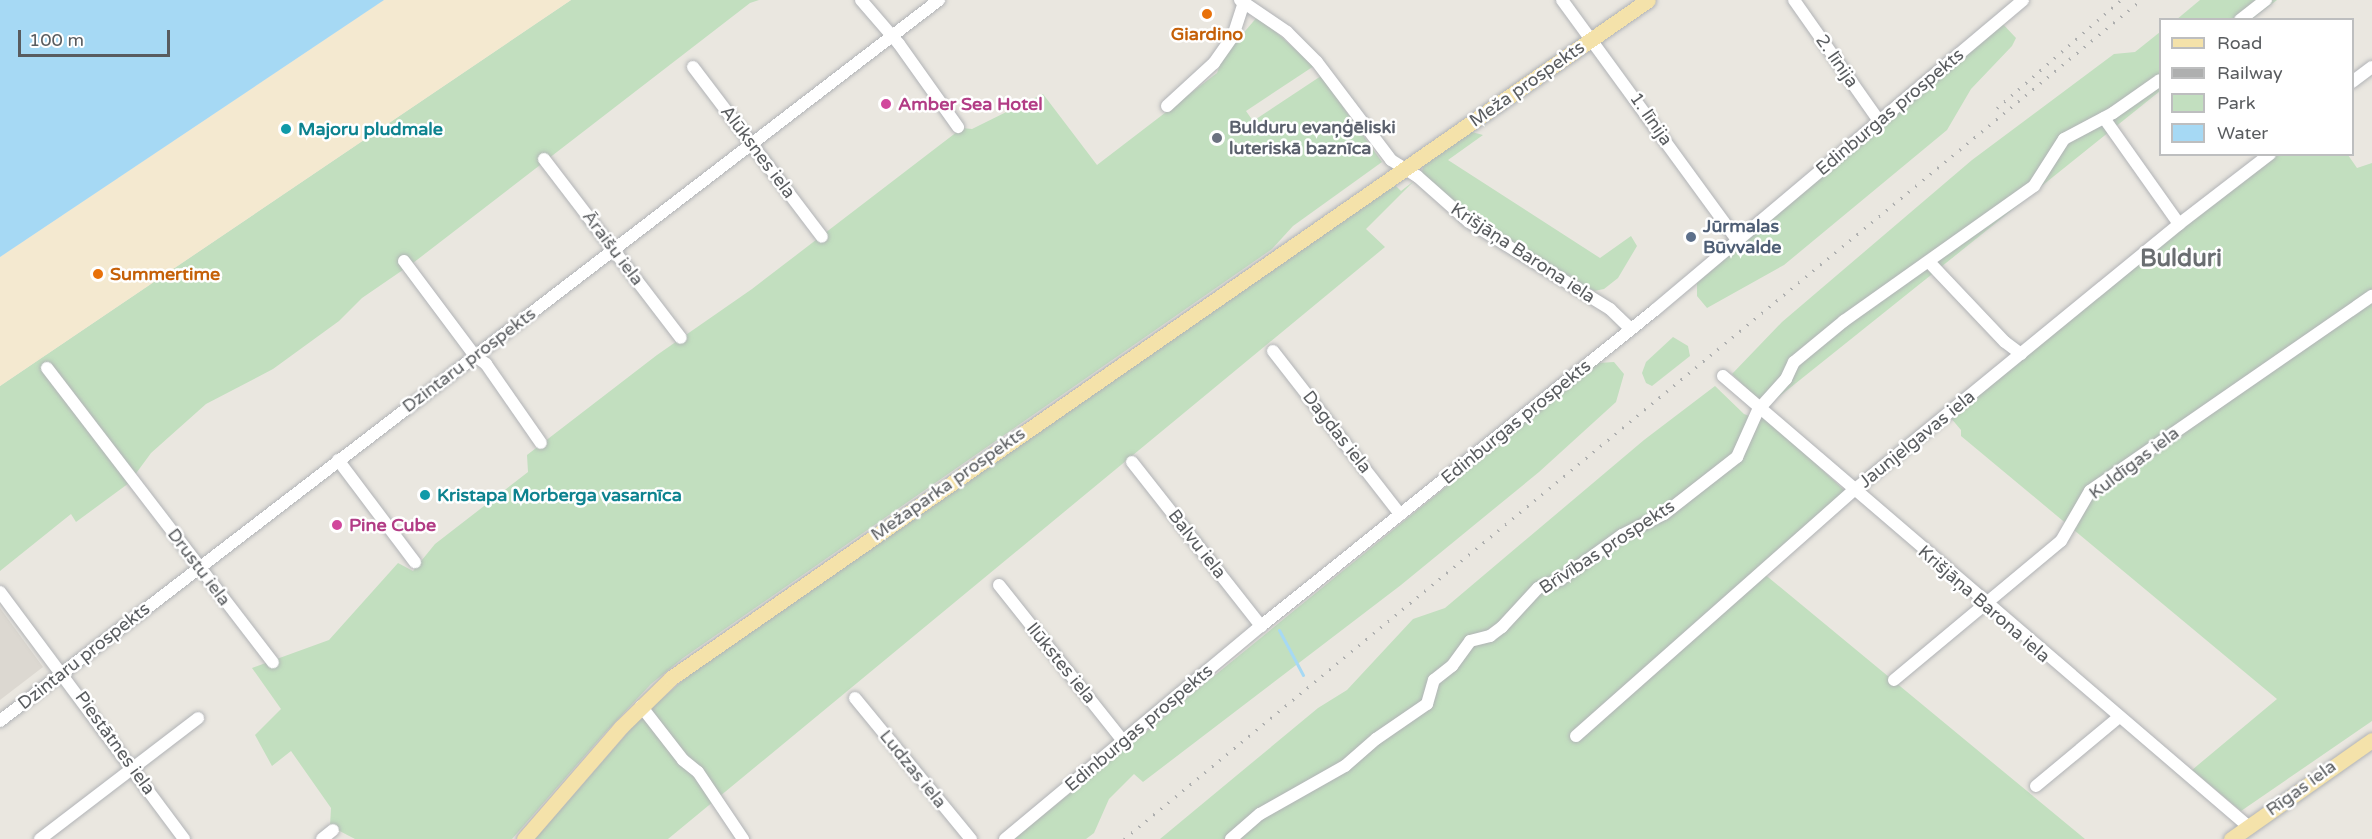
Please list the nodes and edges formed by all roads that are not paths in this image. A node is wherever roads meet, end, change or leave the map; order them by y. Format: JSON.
{"nodes":[{"id":1,"x":861,"y":0,"type":"edge"},
{"id":2,"x":939,"y":0,"type":"edge"},
{"id":3,"x":1562,"y":0,"type":"edge"},
{"id":4,"x":1648,"y":0,"type":"edge"},
{"id":5,"x":1794,"y":0,"type":"edge"},
{"id":6,"x":2266,"y":0,"type":"edge"},
{"id":7,"x":1244,"y":1,"type":"edge"},
{"id":8,"x":2015,"y":3,"type":"edge"},
{"id":9,"x":2243,"y":18,"type":"edge"},
{"id":10,"x":891,"y":37,"type":"junction"},
{"id":11,"x":1593,"y":38,"type":"junction"},
{"id":12,"x":693,"y":67,"type":"dead end"},
{"id":13,"x":2372,"y":67,"type":"edge"},
{"id":14,"x":2354,"y":80,"type":"edge"},
{"id":15,"x":2159,"y":81,"type":"edge"},
{"id":16,"x":1167,"y":106,"type":"dead end"},
{"id":17,"x":2103,"y":118,"type":"junction"},
{"id":18,"x":1879,"y":121,"type":"junction"},
{"id":19,"x":958,"y":128,"type":"dead end"},
{"id":20,"x":753,"y":144,"type":"junction"},
{"id":21,"x":2267,"y":156,"type":"edge"},
{"id":22,"x":544,"y":159,"type":"dead end"},
{"id":23,"x":1405,"y":168,"type":"junction"},
{"id":24,"x":2179,"y":224,"type":"junction"},
{"id":25,"x":822,"y":237,"type":"dead end"},
{"id":26,"x":1737,"y":240,"type":"junction"},
{"id":27,"x":614,"y":250,"type":"junction"},
{"id":28,"x":404,"y":261,"type":"dead end"},
{"id":29,"x":1929,"y":262,"type":"junction"},
{"id":30,"x":2372,"y":296,"type":"edge"},
{"id":31,"x":1631,"y":329,"type":"junction"},
{"id":32,"x":681,"y":338,"type":"dead end"},
{"id":33,"x":1273,"y":351,"type":"dead end"},
{"id":34,"x":2021,"y":354,"type":"junction"},
{"id":35,"x":475,"y":356,"type":"junction"},
{"id":36,"x":47,"y":368,"type":"dead end"},
{"id":37,"x":1723,"y":376,"type":"dead end"},
{"id":38,"x":1758,"y":410,"type":"junction"},
{"id":39,"x":541,"y":443,"type":"dead end"},
{"id":40,"x":338,"y":460,"type":"junction"},
{"id":41,"x":1132,"y":462,"type":"dead end"},
{"id":42,"x":1852,"y":491,"type":"junction"},
{"id":43,"x":1400,"y":514,"type":"junction"},
{"id":44,"x":415,"y":562,"type":"dead end"},
{"id":45,"x":200,"y":567,"type":"junction"},
{"id":46,"x":999,"y":585,"type":"dead end"},
{"id":47,"x":0,"y":592,"type":"edge"},
{"id":48,"x":1985,"y":605,"type":"junction"},
{"id":49,"x":1262,"y":626,"type":"junction"},
{"id":50,"x":273,"y":662,"type":"dead end"},
{"id":51,"x":63,"y":673,"type":"junction"},
{"id":52,"x":1894,"y":680,"type":"dead end"},
{"id":53,"x":855,"y":698,"type":"dead end"},
{"id":54,"x":641,"y":706,"type":"junction"},
{"id":55,"x":198,"y":718,"type":"dead end"},
{"id":56,"x":2118,"y":718,"type":"junction"},
{"id":57,"x":0,"y":721,"type":"edge"},
{"id":58,"x":1576,"y":736,"type":"dead end"},
{"id":59,"x":2372,"y":740,"type":"edge"},
{"id":60,"x":1123,"y":741,"type":"junction"},
{"id":61,"x":133,"y":766,"type":"junction"},
{"id":62,"x":2036,"y":786,"type":"dead end"},
{"id":63,"x":2249,"y":827,"type":"junction"},
{"id":64,"x":333,"y":830,"type":"dead end"},
{"id":65,"x":40,"y":839,"type":"edge"},
{"id":66,"x":184,"y":839,"type":"edge"},
{"id":67,"x":322,"y":839,"type":"edge"},
{"id":68,"x":524,"y":839,"type":"edge"},
{"id":69,"x":743,"y":839,"type":"edge"},
{"id":70,"x":971,"y":839,"type":"edge"},
{"id":71,"x":1005,"y":839,"type":"edge"},
{"id":72,"x":1231,"y":839,"type":"edge"},
{"id":73,"x":2232,"y":839,"type":"edge"}],
"edges":[{"from":1,"to":10,"type":"street"},
{"from":2,"to":10,"type":"street","name":"Dzintaru prospekts"},
{"from":3,"to":11,"type":"street","name":"1. līnija"},
{"from":4,"to":11,"type":"main road","name":"Meža prospekts"},
{"from":5,"to":18,"type":"street","name":"2. līnija"},
{"from":6,"to":9,"type":"street"},
{"from":7,"to":16,"type":"street"},
{"from":7,"to":23,"type":"street","name":"Krišjāņa Barona iela"},
{"from":8,"to":18,"type":"street","name":"Edinburgas prospekts"},
{"from":10,"to":19,"type":"street"},
{"from":10,"to":20,"type":"street","name":"Dzintaru prospekts"},
{"from":11,"to":23,"type":"main road","name":"Meža prospekts"},
{"from":11,"to":26,"type":"street","name":"1. līnija"},
{"from":12,"to":20,"type":"street","name":"Alūksnes iela"},
{"from":13,"to":14,"type":"street"},
{"from":15,"to":17,"type":"street","name":"Brīvības prospekts"},
{"from":17,"to":24,"type":"street"},
{"from":17,"to":29,"type":"street","name":"Brīvības prospekts"},
{"from":18,"to":26,"type":"street","name":"Edinburgas prospekts"},
{"from":20,"to":25,"type":"street","name":"Alūksnes iela"},
{"from":20,"to":27,"type":"street","name":"Dzintaru prospekts"},
{"from":21,"to":24,"type":"street","name":"Jaunjelgavas iela"},
{"from":22,"to":27,"type":"street","name":"Āraišu iela"},
{"from":23,"to":31,"type":"street","name":"Krišjāņa Barona iela"},
{"from":23,"to":54,"type":"main road","name":"Mežaparka prospekts"},
{"from":24,"to":34,"type":"street","name":"Jaunjelgavas iela"},
{"from":26,"to":31,"type":"street","name":"Edinburgas prospekts"},
{"from":27,"to":32,"type":"street","name":"Āraišu iela"},
{"from":27,"to":35,"type":"street","name":"Dzintaru prospekts"},
{"from":28,"to":35,"type":"street"},
{"from":29,"to":34,"type":"street"},
{"from":29,"to":38,"type":"street","name":"Brīvības prospekts"},
{"from":30,"to":48,"type":"street","name":"Kuldīgas iela"},
{"from":31,"to":43,"type":"street","name":"Edinburgas prospekts"},
{"from":33,"to":43,"type":"street","name":"Dagdas iela"},
{"from":34,"to":42,"type":"street","name":"Jaunjelgavas iela"},
{"from":35,"to":39,"type":"street"},
{"from":35,"to":40,"type":"street","name":"Dzintaru prospekts"},
{"from":36,"to":45,"type":"street","name":"Drustu iela"},
{"from":37,"to":38,"type":"street","name":"Krišjāņa Barona iela"},
{"from":38,"to":42,"type":"street","name":"Krišjāņa Barona iela"},
{"from":38,"to":72,"type":"street","name":"Brīvības prospekts"},
{"from":40,"to":44,"type":"street"},
{"from":40,"to":45,"type":"street","name":"Dzintaru prospekts"},
{"from":41,"to":49,"type":"street","name":"Balvu iela"},
{"from":42,"to":48,"type":"street","name":"Krišjāņa Barona iela"},
{"from":42,"to":58,"type":"street","name":"Jaunjelgavas iela"},
{"from":43,"to":49,"type":"street","name":"Edinburgas prospekts"},
{"from":45,"to":50,"type":"street","name":"Drustu iela"},
{"from":45,"to":51,"type":"street","name":"Dzintaru prospekts"},
{"from":46,"to":60,"type":"street","name":"Ilūkstes iela"},
{"from":47,"to":51,"type":"street","name":"Piestātnes iela"},
{"from":48,"to":52,"type":"street","name":"Kuldīgas iela"},
{"from":48,"to":56,"type":"street","name":"Krišjāņa Barona iela"},
{"from":49,"to":60,"type":"street","name":"Edinburgas prospekts"},
{"from":51,"to":57,"type":"street","name":"Dzintaru prospekts"},
{"from":51,"to":61,"type":"street","name":"Piestātnes iela"},
{"from":53,"to":70,"type":"street","name":"Ludzas iela"},
{"from":54,"to":68,"type":"main road","name":"Mežaparka prospekts"},
{"from":54,"to":69,"type":"street"},
{"from":55,"to":61,"type":"street"},
{"from":56,"to":62,"type":"street"},
{"from":56,"to":63,"type":"street","name":"Krišjāņa Barona iela"},
{"from":59,"to":63,"type":"main road","name":"Rīgas iela"},
{"from":60,"to":71,"type":"street","name":"Edinburgas prospekts"},
{"from":61,"to":65,"type":"street"},
{"from":61,"to":66,"type":"street","name":"Piestātnes iela"},
{"from":63,"to":73,"type":"main road","name":"Rīgas iela"},
{"from":64,"to":67,"type":"street"}]}
